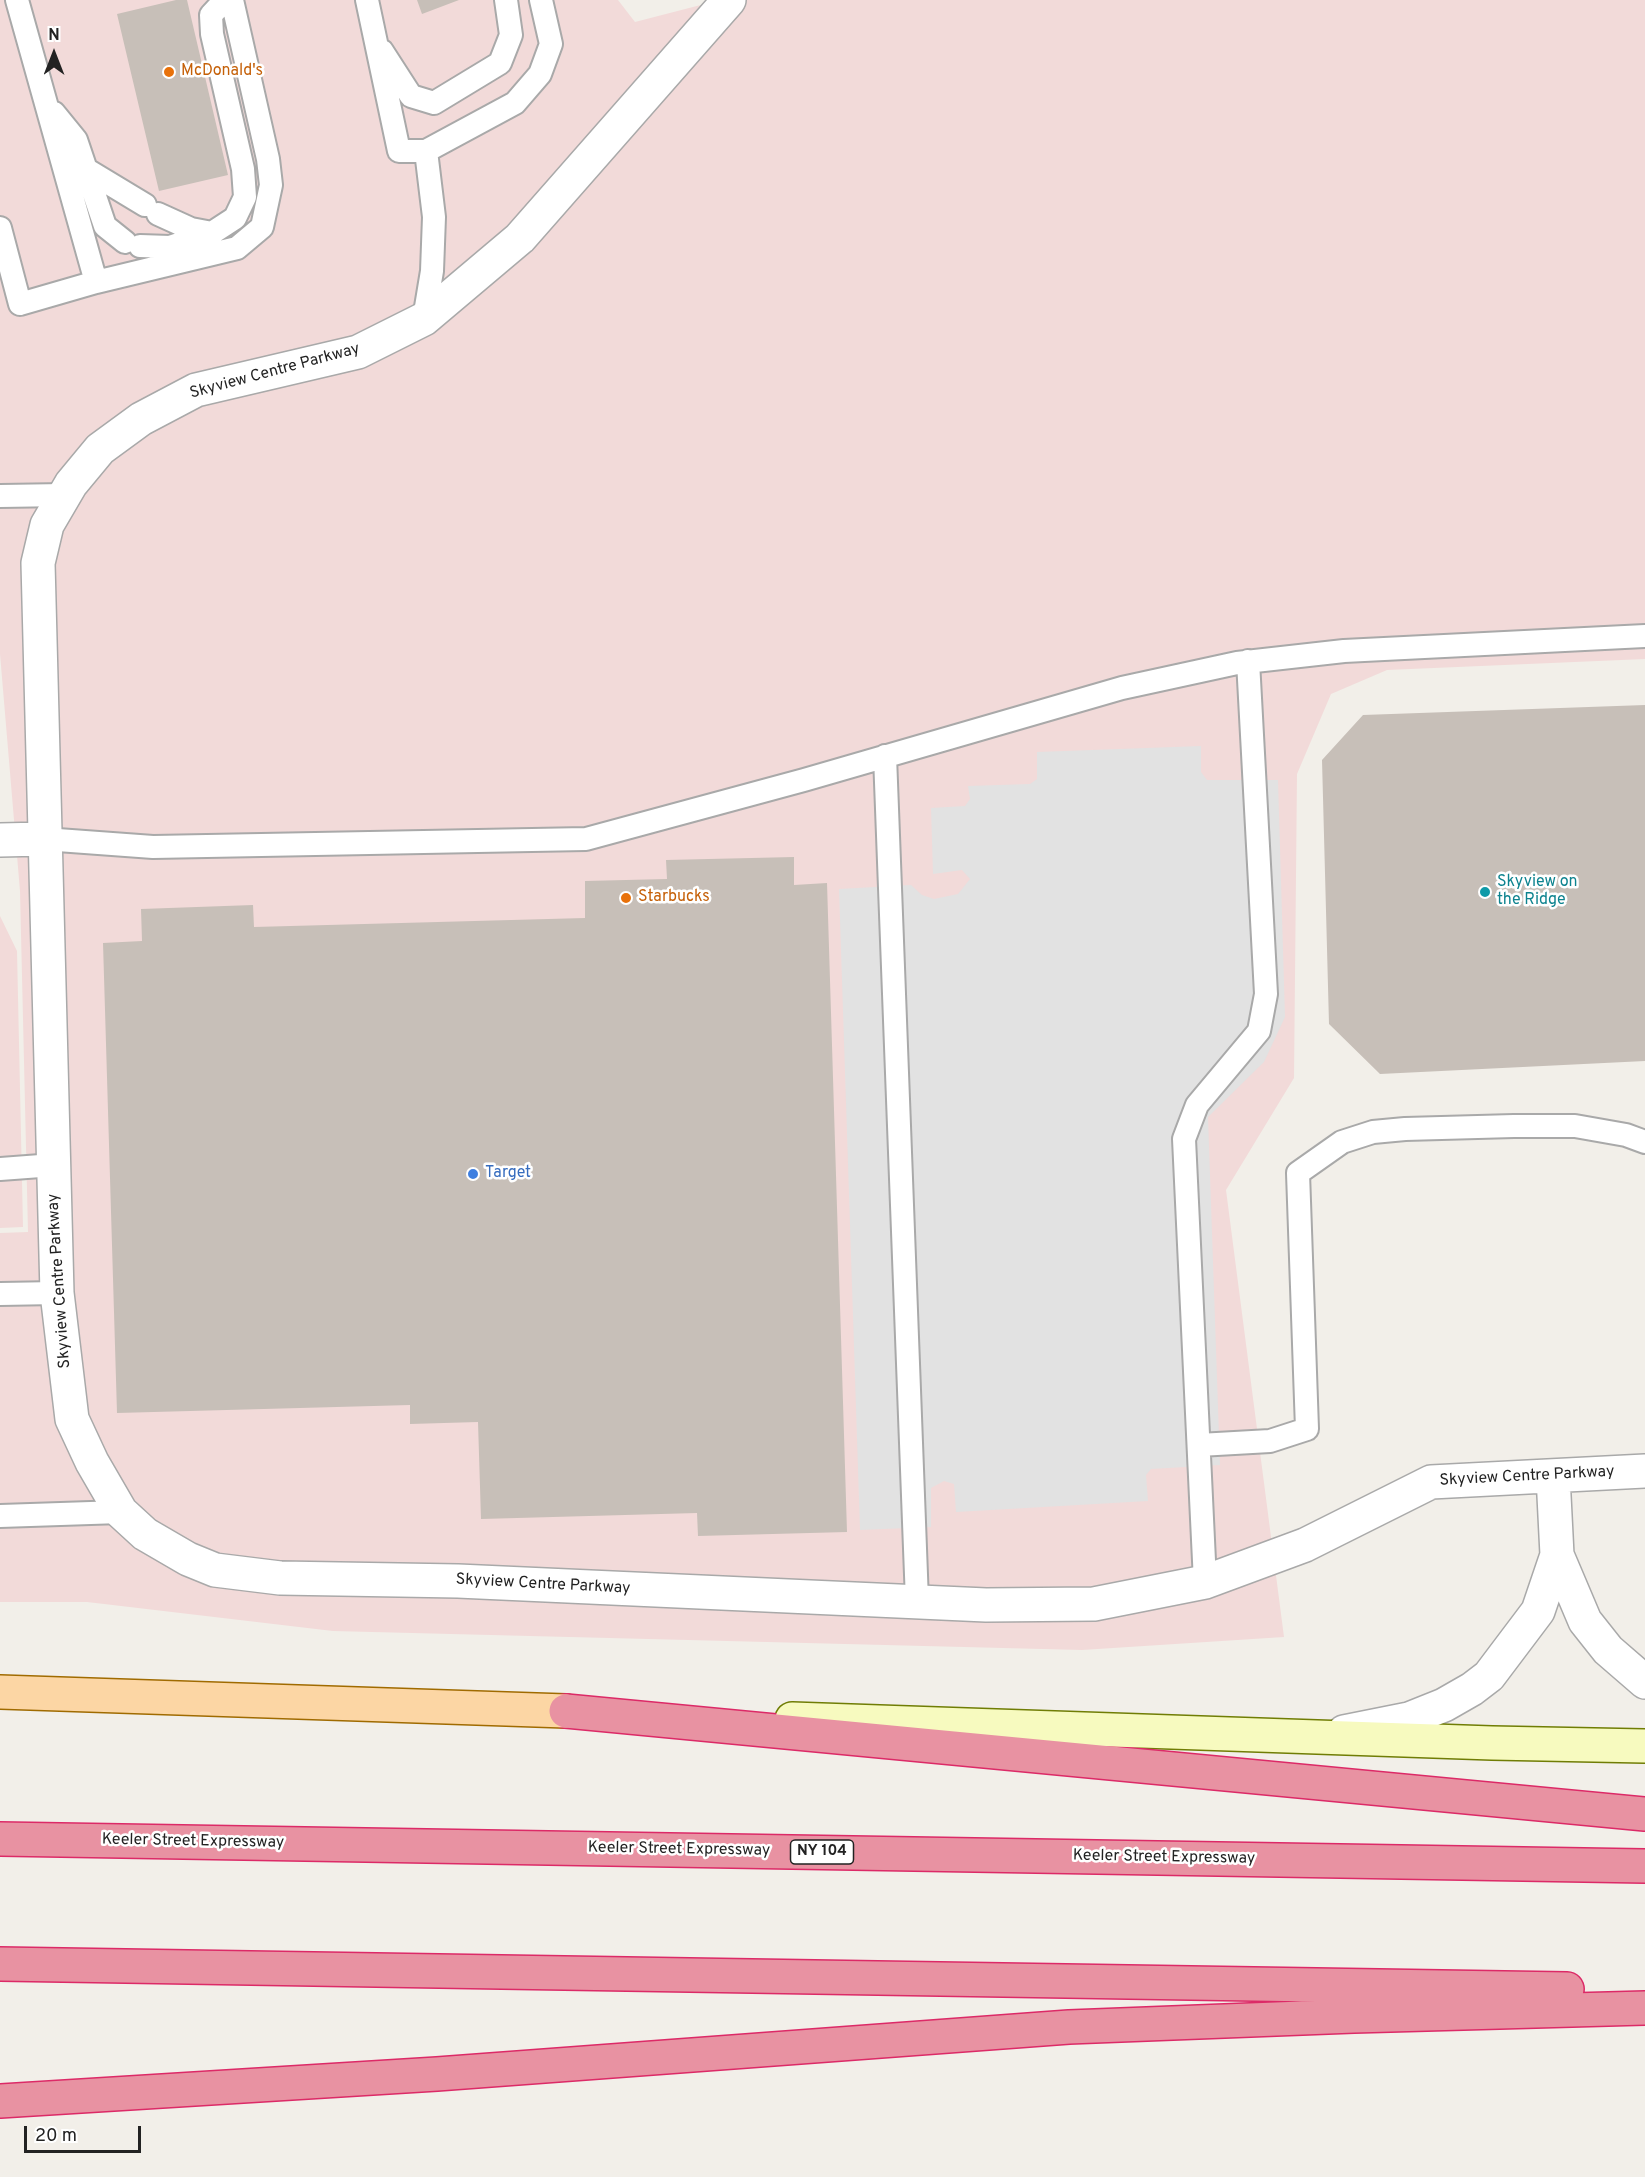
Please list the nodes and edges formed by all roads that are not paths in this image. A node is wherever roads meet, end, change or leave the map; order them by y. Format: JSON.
{"nodes":[{"id":1,"x":16,"y":0,"type":"edge"},
{"id":2,"x":225,"y":0,"type":"edge"},
{"id":3,"x":232,"y":0,"type":"edge"},
{"id":4,"x":367,"y":0,"type":"edge"},
{"id":5,"x":506,"y":0,"type":"edge"},
{"id":6,"x":541,"y":0,"type":"edge"},
{"id":7,"x":729,"y":0,"type":"edge"},
{"id":8,"x":375,"y":39,"type":"junction"},
{"id":9,"x":47,"y":104,"type":"junction"},
{"id":10,"x":426,"y":151,"type":"junction"},
{"id":11,"x":87,"y":170,"type":"junction"},
{"id":12,"x":0,"y":228,"type":"edge"},
{"id":13,"x":212,"y":233,"type":"junction"},
{"id":14,"x":96,"y":282,"type":"junction"},
{"id":15,"x":424,"y":319,"type":"junction"},
{"id":16,"x":65,"y":495,"type":"junction"},
{"id":17,"x":0,"y":496,"type":"edge"},
{"id":18,"x":1645,"y":636,"type":"edge"},
{"id":19,"x":1248,"y":661,"type":"junction"},
{"id":20,"x":885,"y":756,"type":"junction"},
{"id":21,"x":44,"y":839,"type":"junction"},
{"id":22,"x":0,"y":840,"type":"edge"},
{"id":23,"x":1645,"y":1142,"type":"edge"},
{"id":24,"x":54,"y":1165,"type":"junction"},
{"id":25,"x":0,"y":1169,"type":"edge"},
{"id":26,"x":57,"y":1293,"type":"junction"},
{"id":27,"x":0,"y":1294,"type":"edge"},
{"id":28,"x":1199,"y":1445,"type":"junction"},
{"id":29,"x":1645,"y":1471,"type":"edge"},
{"id":30,"x":1553,"y":1476,"type":"junction"},
{"id":31,"x":121,"y":1512,"type":"junction"},
{"id":32,"x":0,"y":1516,"type":"edge"},
{"id":33,"x":1557,"y":1555,"type":"junction"},
{"id":34,"x":1205,"y":1582,"type":"junction"},
{"id":35,"x":917,"y":1602,"type":"junction"},
{"id":36,"x":1645,"y":1682,"type":"edge"},
{"id":37,"x":0,"y":1692,"type":"edge"},
{"id":38,"x":566,"y":1711,"type":"junction"},
{"id":39,"x":1319,"y":1737,"type":"junction"},
{"id":40,"x":1645,"y":1746,"type":"edge"},
{"id":41,"x":1645,"y":1814,"type":"edge"},
{"id":42,"x":0,"y":1839,"type":"edge"},
{"id":43,"x":1645,"y":1866,"type":"edge"},
{"id":44,"x":0,"y":1964,"type":"edge"},
{"id":45,"x":1645,"y":1991,"type":"edge"},
{"id":46,"x":1645,"y":2008,"type":"edge"},
{"id":47,"x":0,"y":2101,"type":"edge"}],
"edges":[{"from":1,"to":9,"type":"lane"},
{"from":2,"to":13,"type":"lane"},
{"from":3,"to":14,"type":"lane"},
{"from":4,"to":8,"type":"lane"},
{"from":5,"to":8,"type":"lane"},
{"from":6,"to":10,"type":"lane"},
{"from":7,"to":15,"type":"street","name":"Skyview Centre Parkway"},
{"from":8,"to":10,"type":"lane"},
{"from":9,"to":11,"type":"lane"},
{"from":9,"to":14,"type":"lane"},
{"from":10,"to":15,"type":"lane"},
{"from":11,"to":13,"type":"lane"},
{"from":11,"to":13,"type":"lane"},
{"from":12,"to":14,"type":"lane"},
{"from":15,"to":16,"type":"street","name":"Skyview Centre Parkway"},
{"from":16,"to":17,"type":"lane"},
{"from":16,"to":21,"type":"street","name":"Skyview Centre Parkway"},
{"from":18,"to":19,"type":"lane"},
{"from":19,"to":20,"type":"lane"},
{"from":19,"to":28,"type":"lane"},
{"from":20,"to":21,"type":"lane"},
{"from":20,"to":35,"type":"lane"},
{"from":21,"to":22,"type":"street"},
{"from":21,"to":24,"type":"street","name":"Skyview Centre Parkway"},
{"from":23,"to":28,"type":"lane"},
{"from":24,"to":25,"type":"lane"},
{"from":24,"to":26,"type":"street","name":"Skyview Centre Parkway"},
{"from":26,"to":27,"type":"lane"},
{"from":26,"to":31,"type":"street","name":"Skyview Centre Parkway"},
{"from":28,"to":34,"type":"lane"},
{"from":29,"to":30,"type":"street","name":"Skyview Centre Parkway"},
{"from":30,"to":33,"type":"street"},
{"from":30,"to":34,"type":"street","name":"Skyview Centre Parkway"},
{"from":31,"to":32,"type":"lane"},
{"from":31,"to":35,"type":"street","name":"Skyview Centre Parkway"},
{"from":33,"to":36,"type":"street"},
{"from":33,"to":39,"type":"street"},
{"from":34,"to":35,"type":"street","name":"Skyview Centre Parkway"},
{"from":37,"to":38,"type":"main road"},
{"from":38,"to":39,"type":"main road"},
{"from":38,"to":41,"type":"highway"},
{"from":39,"to":40,"type":"main road"},
{"from":42,"to":43,"type":"highway","name":"Keeler Street Expressway","number":"NY 104"},
{"from":44,"to":45,"type":"highway"},
{"from":46,"to":47,"type":"highway"}]}
